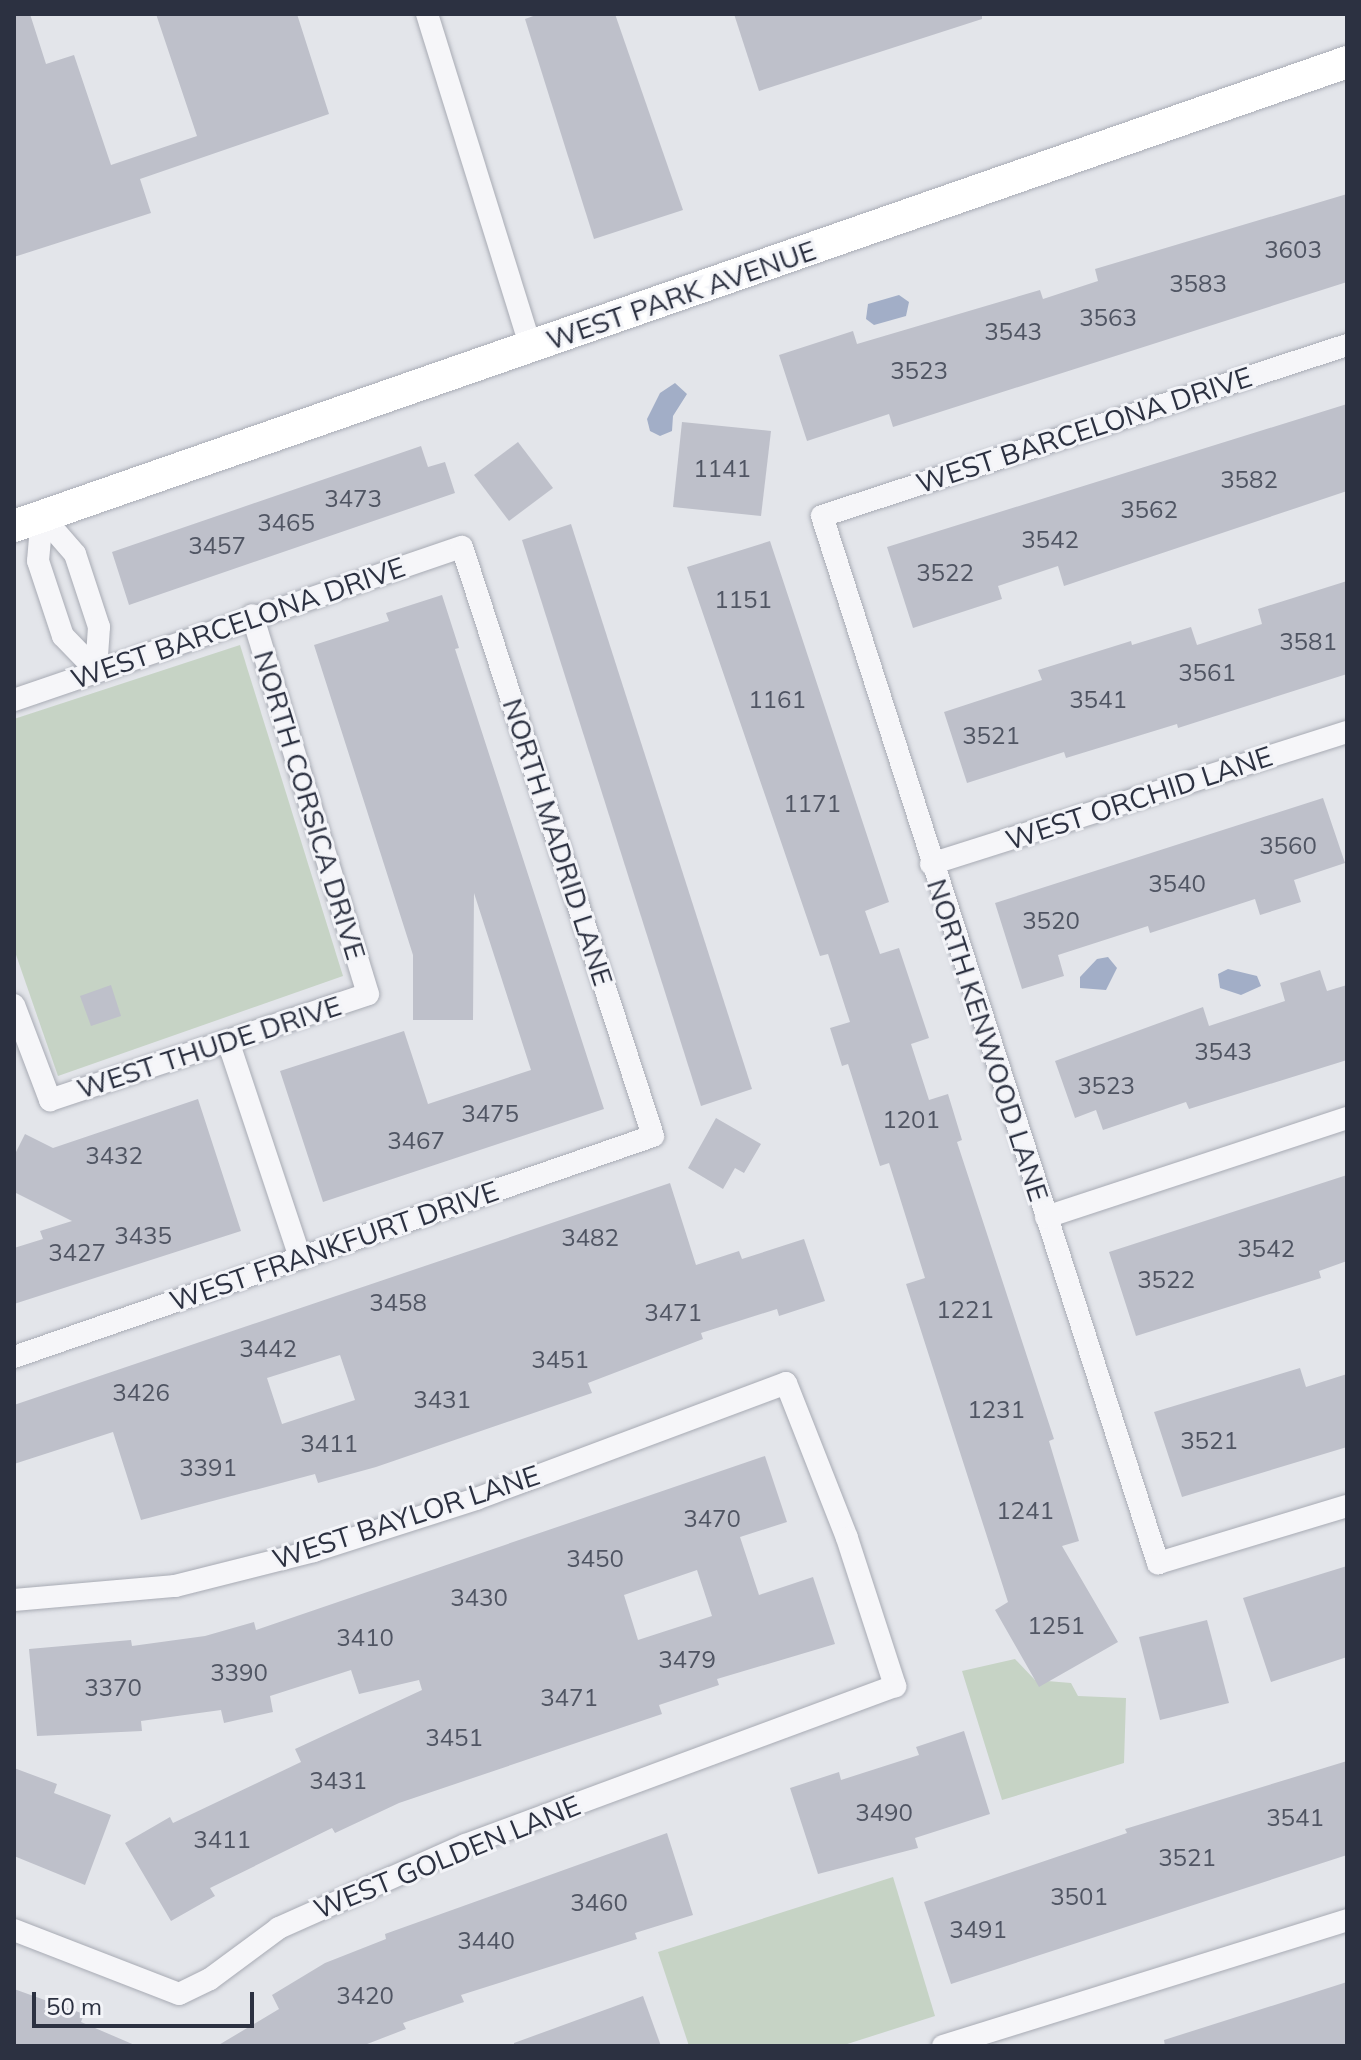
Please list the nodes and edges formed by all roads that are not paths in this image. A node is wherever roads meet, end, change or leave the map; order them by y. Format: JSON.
{"nodes":[{"id":1,"x":427,"y":14,"type":"edge"},
{"id":2,"x":1347,"y":62,"type":"edge"},
{"id":3,"x":1347,"y":345,"type":"edge"},
{"id":4,"x":531,"y":347,"type":"junction"},
{"id":5,"x":822,"y":516,"type":"joint"},
{"id":6,"x":28,"y":521,"type":"edge"},
{"id":7,"x":462,"y":547,"type":"joint"},
{"id":8,"x":252,"y":615,"type":"junction"},
{"id":9,"x":96,"y":670,"type":"junction"},
{"id":10,"x":14,"y":700,"type":"edge"},
{"id":11,"x":1347,"y":732,"type":"edge"},
{"id":12,"x":931,"y":864,"type":"junction"},
{"id":13,"x":368,"y":994,"type":"joint"},
{"id":14,"x":14,"y":1005,"type":"edge"},
{"id":15,"x":228,"y":1041,"type":"junction"},
{"id":16,"x":1347,"y":1118,"type":"edge"},
{"id":17,"x":653,"y":1136,"type":"joint"},
{"id":18,"x":1046,"y":1217,"type":"junction"},
{"id":19,"x":300,"y":1258,"type":"junction"},
{"id":20,"x":14,"y":1357,"type":"edge"},
{"id":21,"x":1347,"y":1506,"type":"edge"},
{"id":22,"x":14,"y":1600,"type":"edge"},
{"id":23,"x":895,"y":1686,"type":"joint"},
{"id":24,"x":1347,"y":1920,"type":"edge"},
{"id":25,"x":14,"y":1930,"type":"edge"},
{"id":26,"x":943,"y":2046,"type":"edge"}],
"edges":[{"from":1,"to":4,"type":"street"},
{"from":2,"to":4,"type":"street","name":"WEST PARK AVENUE"},
{"from":3,"to":5,"type":"street","name":"WEST BARCELONA DRIVE"},
{"from":4,"to":6,"type":"street","name":"WEST PARK AVENUE"},
{"from":5,"to":12,"type":"street","name":"NORTH KENWOOD LANE"},
{"from":6,"to":9,"type":"street"},
{"from":6,"to":9,"type":"street"},
{"from":7,"to":8,"type":"street","name":"WEST BARCELONA DRIVE"},
{"from":7,"to":17,"type":"street","name":"NORTH MADRID LANE"},
{"from":8,"to":9,"type":"street","name":"WEST BARCELONA DRIVE"},
{"from":8,"to":13,"type":"street","name":"NORTH CORSICA DRIVE"},
{"from":9,"to":10,"type":"street","name":"WEST BARCELONA DRIVE"},
{"from":11,"to":12,"type":"street","name":"WEST ORCHID LANE"},
{"from":12,"to":18,"type":"street","name":"NORTH KENWOOD LANE"},
{"from":13,"to":15,"type":"street","name":"WEST THUDE DRIVE"},
{"from":14,"to":15,"type":"street","name":"WEST THUDE DRIVE"},
{"from":15,"to":19,"type":"street"},
{"from":16,"to":18,"type":"street"},
{"from":17,"to":19,"type":"street","name":"WEST FRANKFURT DRIVE"},
{"from":18,"to":21,"type":"street","name":"NORTH KENWOOD LANE"},
{"from":19,"to":20,"type":"street","name":"WEST FRANKFURT DRIVE"},
{"from":22,"to":23,"type":"street","name":"WEST BAYLOR LANE"},
{"from":23,"to":25,"type":"street","name":"WEST GOLDEN LANE"},
{"from":24,"to":26,"type":"street"}]}
